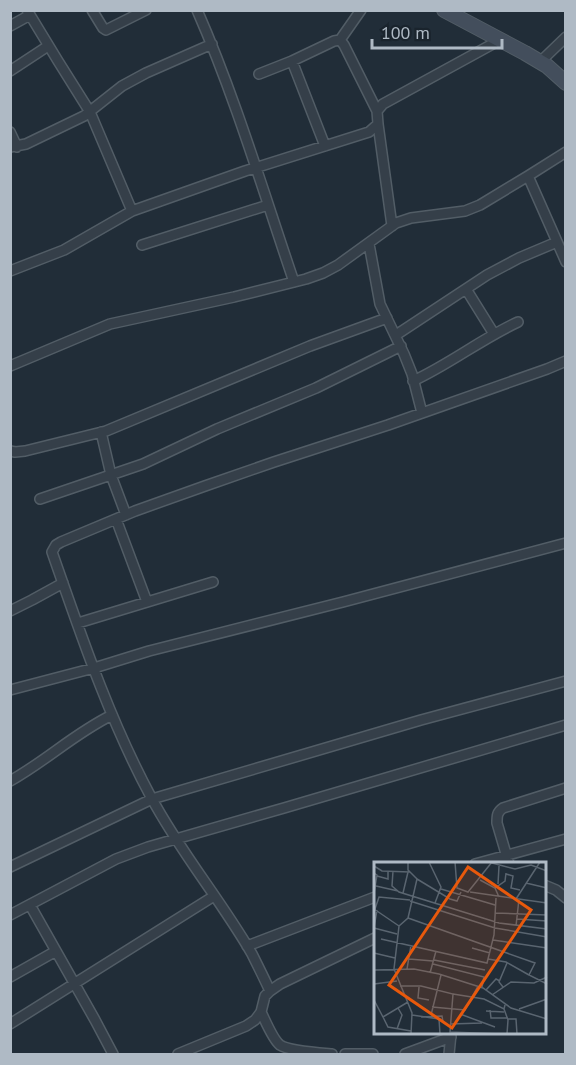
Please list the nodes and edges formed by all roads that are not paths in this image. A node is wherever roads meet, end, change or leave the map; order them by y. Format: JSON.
{"nodes":[{"id":1,"x":92,"y":10,"type":"edge"},
{"id":2,"x":146,"y":10,"type":"edge"},
{"id":3,"x":197,"y":10,"type":"edge"},
{"id":4,"x":361,"y":10,"type":"edge"},
{"id":5,"x":444,"y":10,"type":"edge"},
{"id":6,"x":28,"y":13,"type":"edge"},
{"id":7,"x":10,"y":26,"type":"edge"},
{"id":8,"x":566,"y":37,"type":"edge"},
{"id":9,"x":340,"y":40,"type":"junction"},
{"id":10,"x":500,"y":40,"type":"junction"},
{"id":11,"x":212,"y":45,"type":"junction"},
{"id":12,"x":48,"y":46,"type":"junction"},
{"id":13,"x":292,"y":61,"type":"junction"},
{"id":14,"x":540,"y":62,"type":"junction"},
{"id":15,"x":10,"y":71,"type":"edge"},
{"id":16,"x":259,"y":74,"type":"dead end"},
{"id":17,"x":566,"y":82,"type":"edge"},
{"id":18,"x":377,"y":111,"type":"junction"},
{"id":19,"x":90,"y":112,"type":"junction"},
{"id":20,"x":378,"y":124,"type":"junction"},
{"id":21,"x":10,"y":132,"type":"edge"},
{"id":22,"x":325,"y":146,"type":"junction"},
{"id":23,"x":14,"y":147,"type":"edge"},
{"id":24,"x":566,"y":152,"type":"edge"},
{"id":25,"x":256,"y":168,"type":"junction"},
{"id":26,"x":528,"y":176,"type":"junction"},
{"id":27,"x":268,"y":205,"type":"junction"},
{"id":28,"x":132,"y":211,"type":"junction"},
{"id":29,"x":392,"y":226,"type":"junction"},
{"id":30,"x":557,"y":242,"type":"junction"},
{"id":31,"x":369,"y":244,"type":"junction"},
{"id":32,"x":142,"y":245,"type":"dead end"},
{"id":33,"x":566,"y":262,"type":"edge"},
{"id":34,"x":10,"y":271,"type":"edge"},
{"id":35,"x":294,"y":282,"type":"junction"},
{"id":36,"x":466,"y":289,"type":"junction"},
{"id":37,"x":387,"y":318,"type":"junction"},
{"id":38,"x":518,"y":322,"type":"dead end"},
{"id":39,"x":494,"y":334,"type":"junction"},
{"id":40,"x":396,"y":336,"type":"junction"},
{"id":41,"x":400,"y":346,"type":"junction"},
{"id":42,"x":566,"y":361,"type":"edge"},
{"id":43,"x":10,"y":366,"type":"edge"},
{"id":44,"x":413,"y":381,"type":"junction"},
{"id":45,"x":422,"y":413,"type":"junction"},
{"id":46,"x":101,"y":432,"type":"junction"},
{"id":47,"x":10,"y":451,"type":"edge"},
{"id":48,"x":111,"y":475,"type":"junction"},
{"id":49,"x":40,"y":499,"type":"dead end"},
{"id":50,"x":126,"y":515,"type":"junction"},
{"id":51,"x":116,"y":519,"type":"junction"},
{"id":52,"x":566,"y":543,"type":"edge"},
{"id":53,"x":213,"y":582,"type":"dead end"},
{"id":54,"x":63,"y":583,"type":"junction"},
{"id":55,"x":147,"y":602,"type":"junction"},
{"id":56,"x":10,"y":610,"type":"edge"},
{"id":57,"x":78,"y":623,"type":"junction"},
{"id":58,"x":94,"y":668,"type":"junction"},
{"id":59,"x":566,"y":681,"type":"edge"},
{"id":60,"x":10,"y":690,"type":"edge"},
{"id":61,"x":112,"y":715,"type":"junction"},
{"id":62,"x":566,"y":725,"type":"edge"},
{"id":63,"x":10,"y":781,"type":"edge"},
{"id":64,"x":566,"y":788,"type":"edge"},
{"id":65,"x":152,"y":799,"type":"junction"},
{"id":66,"x":176,"y":838,"type":"junction"},
{"id":67,"x":566,"y":839,"type":"edge"},
{"id":68,"x":507,"y":860,"type":"edge"},
{"id":69,"x":491,"y":862,"type":"edge"},
{"id":70,"x":10,"y":867,"type":"edge"},
{"id":71,"x":546,"y":886,"type":"edge"},
{"id":72,"x":214,"y":896,"type":"junction"},
{"id":73,"x":374,"y":897,"type":"edge"},
{"id":74,"x":566,"y":898,"type":"edge"},
{"id":75,"x":30,"y":905,"type":"junction"},
{"id":76,"x":10,"y":915,"type":"edge"},
{"id":77,"x":374,"y":938,"type":"edge"},
{"id":78,"x":247,"y":946,"type":"junction"},
{"id":79,"x":56,"y":951,"type":"junction"},
{"id":80,"x":10,"y":977,"type":"edge"},
{"id":81,"x":74,"y":984,"type":"junction"},
{"id":82,"x":270,"y":991,"type":"junction"},
{"id":83,"x":261,"y":1012,"type":"junction"},
{"id":84,"x":10,"y":1024,"type":"edge"},
{"id":85,"x":451,"y":1035,"type":"edge"},
{"id":86,"x":113,"y":1054,"type":"edge"},
{"id":87,"x":178,"y":1054,"type":"edge"},
{"id":88,"x":320,"y":1054,"type":"edge"},
{"id":89,"x":332,"y":1054,"type":"edge"},
{"id":90,"x":345,"y":1054,"type":"edge"},
{"id":91,"x":373,"y":1054,"type":"edge"},
{"id":92,"x":405,"y":1054,"type":"edge"},
{"id":93,"x":449,"y":1054,"type":"edge"}],
"edges":[{"from":1,"to":2,"type":"street"},
{"from":3,"to":11,"type":"street"},
{"from":4,"to":9,"type":"street"},
{"from":5,"to":10,"type":"street"},
{"from":6,"to":7,"type":"street"},
{"from":6,"to":12,"type":"street"},
{"from":8,"to":14,"type":"street"},
{"from":9,"to":13,"type":"street"},
{"from":9,"to":18,"type":"street"},
{"from":10,"to":14,"type":"street"},
{"from":10,"to":18,"type":"street"},
{"from":11,"to":19,"type":"street"},
{"from":11,"to":25,"type":"street"},
{"from":12,"to":15,"type":"street"},
{"from":12,"to":19,"type":"street"},
{"from":13,"to":16,"type":"street"},
{"from":13,"to":22,"type":"street"},
{"from":14,"to":17,"type":"street"},
{"from":18,"to":20,"type":"street"},
{"from":19,"to":23,"type":"street"},
{"from":19,"to":28,"type":"street"},
{"from":20,"to":22,"type":"street"},
{"from":20,"to":29,"type":"street"},
{"from":21,"to":23,"type":"street"},
{"from":22,"to":25,"type":"street"},
{"from":24,"to":26,"type":"street"},
{"from":25,"to":27,"type":"street"},
{"from":25,"to":28,"type":"street"},
{"from":26,"to":29,"type":"street"},
{"from":26,"to":30,"type":"street"},
{"from":27,"to":32,"type":"street"},
{"from":27,"to":35,"type":"street"},
{"from":28,"to":34,"type":"street"},
{"from":29,"to":31,"type":"street"},
{"from":30,"to":33,"type":"street"},
{"from":30,"to":36,"type":"street"},
{"from":31,"to":35,"type":"street"},
{"from":31,"to":37,"type":"street"},
{"from":35,"to":43,"type":"street"},
{"from":36,"to":39,"type":"street"},
{"from":36,"to":40,"type":"street"},
{"from":37,"to":40,"type":"street"},
{"from":37,"to":46,"type":"street"},
{"from":38,"to":39,"type":"street"},
{"from":39,"to":44,"type":"street"},
{"from":40,"to":41,"type":"street"},
{"from":41,"to":44,"type":"street"},
{"from":41,"to":48,"type":"street"},
{"from":42,"to":45,"type":"street"},
{"from":44,"to":45,"type":"street"},
{"from":45,"to":50,"type":"street"},
{"from":46,"to":47,"type":"street"},
{"from":46,"to":48,"type":"street"},
{"from":48,"to":49,"type":"street"},
{"from":48,"to":50,"type":"street"},
{"from":50,"to":51,"type":"street"},
{"from":51,"to":54,"type":"street"},
{"from":51,"to":55,"type":"street"},
{"from":52,"to":58,"type":"street"},
{"from":53,"to":55,"type":"street"},
{"from":54,"to":56,"type":"street"},
{"from":54,"to":57,"type":"street"},
{"from":55,"to":57,"type":"street"},
{"from":57,"to":58,"type":"street"},
{"from":58,"to":60,"type":"street"},
{"from":58,"to":61,"type":"street"},
{"from":59,"to":65,"type":"street"},
{"from":61,"to":63,"type":"street"},
{"from":61,"to":65,"type":"street"},
{"from":62,"to":66,"type":"street"},
{"from":64,"to":68,"type":"street"},
{"from":65,"to":66,"type":"street"},
{"from":65,"to":70,"type":"street"},
{"from":66,"to":72,"type":"street"},
{"from":66,"to":75,"type":"street"},
{"from":67,"to":68,"type":"street"},
{"from":68,"to":69,"type":"street"},
{"from":71,"to":74,"type":"street"},
{"from":72,"to":78,"type":"street"},
{"from":72,"to":81,"type":"street"},
{"from":73,"to":78,"type":"street"},
{"from":75,"to":76,"type":"street"},
{"from":75,"to":79,"type":"street"},
{"from":77,"to":82,"type":"street"},
{"from":78,"to":82,"type":"street"},
{"from":79,"to":80,"type":"street"},
{"from":79,"to":81,"type":"street"},
{"from":81,"to":84,"type":"street"},
{"from":81,"to":86,"type":"street"},
{"from":82,"to":83,"type":"street"},
{"from":83,"to":87,"type":"street"},
{"from":83,"to":88,"type":"street"},
{"from":85,"to":92,"type":"street"},
{"from":85,"to":93,"type":"street"},
{"from":88,"to":89,"type":"street"},
{"from":90,"to":91,"type":"street"}]}
